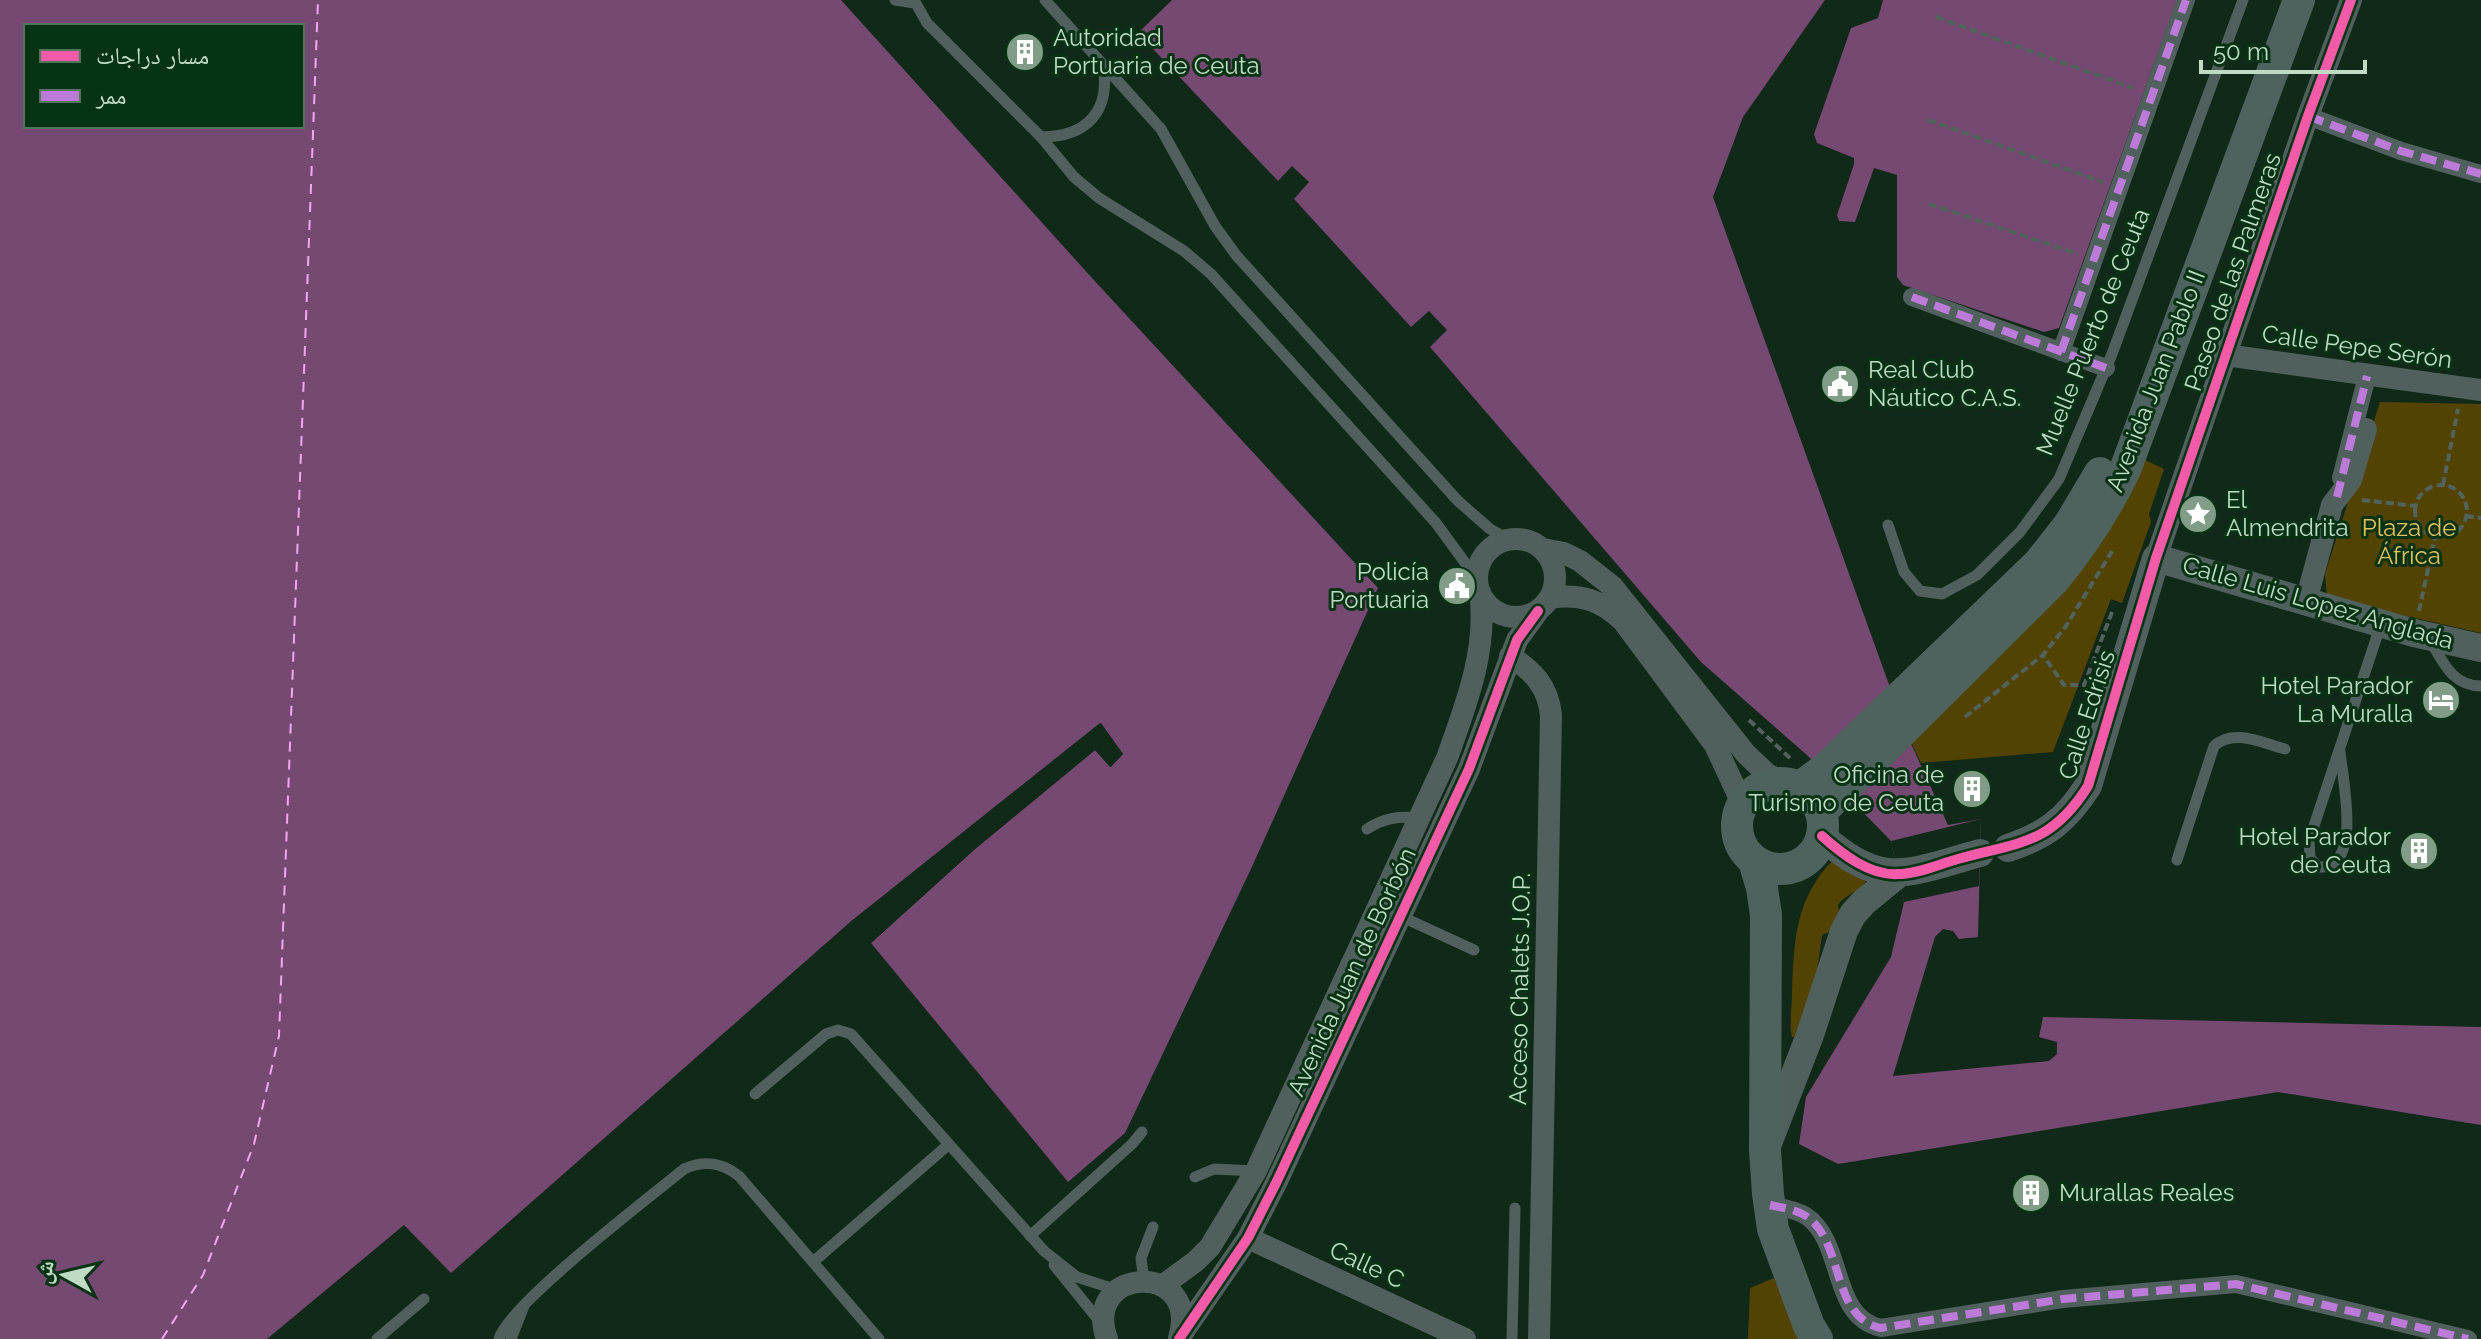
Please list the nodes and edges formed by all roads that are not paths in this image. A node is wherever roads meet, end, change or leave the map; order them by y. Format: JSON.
{"nodes":[{"id":1,"x":895,"y":0,"type":"edge"},
{"id":2,"x":1045,"y":0,"type":"edge"},
{"id":3,"x":2186,"y":0,"type":"edge"},
{"id":4,"x":2243,"y":0,"type":"edge"},
{"id":5,"x":2282,"y":0,"type":"edge"},
{"id":6,"x":2299,"y":0,"type":"edge"},
{"id":7,"x":2351,"y":0,"type":"edge"},
{"id":8,"x":914,"y":1,"type":"edge"},
{"id":9,"x":1103,"y":65,"type":"junction"},
{"id":10,"x":2308,"y":116,"type":"junction"},
{"id":11,"x":1041,"y":137,"type":"junction"},
{"id":12,"x":2481,"y":174,"type":"edge"},
{"id":13,"x":1912,"y":297,"type":"dead end"},
{"id":14,"x":2061,"y":352,"type":"junction"},
{"id":15,"x":2225,"y":355,"type":"junction"},
{"id":16,"x":2106,"y":368,"type":"junction"},
{"id":17,"x":2367,"y":376,"type":"junction"},
{"id":18,"x":2471,"y":389,"type":"edge"},
{"id":19,"x":2366,"y":429,"type":"dead end"},
{"id":20,"x":2337,"y":497,"type":"junction"},
{"id":21,"x":1888,"y":525,"type":"dead end"},
{"id":22,"x":1508,"y":539,"type":"junction"},
{"id":23,"x":1543,"y":549,"type":"junction"},
{"id":24,"x":2156,"y":558,"type":"junction"},
{"id":25,"x":1478,"y":586,"type":"junction"},
{"id":26,"x":2306,"y":601,"type":"junction"},
{"id":27,"x":1544,"y":605,"type":"junction"},
{"id":28,"x":2382,"y":623,"type":"junction"},
{"id":29,"x":2421,"y":634,"type":"junction"},
{"id":30,"x":2481,"y":648,"type":"edge"},
{"id":31,"x":1510,"y":656,"type":"junction"},
{"id":32,"x":2481,"y":686,"type":"edge"},
{"id":33,"x":1916,"y":699,"type":"junction"},
{"id":34,"x":2285,"y":749,"type":"dead end"},
{"id":35,"x":2340,"y":751,"type":"junction"},
{"id":36,"x":1814,"y":792,"type":"junction"},
{"id":37,"x":1742,"y":803,"type":"junction"},
{"id":38,"x":1418,"y":818,"type":"junction"},
{"id":39,"x":1367,"y":829,"type":"dead end"},
{"id":40,"x":2008,"y":848,"type":"dead end"},
{"id":41,"x":1980,"y":853,"type":"dead end"},
{"id":42,"x":2177,"y":860,"type":"dead end"},
{"id":43,"x":1754,"y":861,"type":"junction"},
{"id":44,"x":1897,"y":875,"type":"junction"},
{"id":45,"x":1399,"y":916,"type":"junction"},
{"id":46,"x":1474,"y":950,"type":"dead end"},
{"id":47,"x":755,"y":1094,"type":"dead end"},
{"id":48,"x":1142,"y":1132,"type":"dead end"},
{"id":49,"x":948,"y":1145,"type":"junction"},
{"id":50,"x":1765,"y":1150,"type":"junction"},
{"id":51,"x":1256,"y":1171,"type":"junction"},
{"id":52,"x":1195,"y":1177,"type":"dead end"},
{"id":53,"x":1770,"y":1205,"type":"junction"},
{"id":54,"x":1515,"y":1208,"type":"dead end"},
{"id":55,"x":1153,"y":1227,"type":"dead end"},
{"id":56,"x":1030,"y":1236,"type":"junction"},
{"id":57,"x":1248,"y":1238,"type":"junction"},
{"id":58,"x":1044,"y":1251,"type":"junction"},
{"id":59,"x":813,"y":1262,"type":"junction"},
{"id":60,"x":1153,"y":1283,"type":"junction"},
{"id":61,"x":1117,"y":1290,"type":"junction"},
{"id":62,"x":424,"y":1299,"type":"dead end"},
{"id":63,"x":526,"y":1302,"type":"junction"},
{"id":64,"x":1424,"y":1332,"type":"edge"},
{"id":65,"x":1105,"y":1335,"type":"edge"},
{"id":66,"x":377,"y":1339,"type":"edge"},
{"id":67,"x":499,"y":1339,"type":"edge"},
{"id":68,"x":511,"y":1339,"type":"edge"},
{"id":69,"x":879,"y":1339,"type":"edge"},
{"id":70,"x":1179,"y":1339,"type":"edge"},
{"id":71,"x":1465,"y":1339,"type":"edge"},
{"id":72,"x":1512,"y":1339,"type":"edge"},
{"id":73,"x":1539,"y":1339,"type":"edge"},
{"id":74,"x":1817,"y":1339,"type":"edge"},
{"id":75,"x":2468,"y":1339,"type":"edge"}],
"edges":[{"from":1,"to":8,"type":"lane"},
{"from":2,"to":9,"type":"lane"},
{"from":3,"to":14,"type":"street"},
{"from":4,"to":16,"type":"lane","name":"Muelle Puerto de Ceuta"},
{"from":5,"to":33,"type":"main road","name":"Avenida Juan Pablo II"},
{"from":6,"to":33,"type":"main road","name":"Avenida Juan Pablo II"},
{"from":7,"to":10,"type":"street","name":"Paseo de las Palmeras"},
{"from":8,"to":11,"type":"lane"},
{"from":9,"to":11,"type":"lane"},
{"from":9,"to":22,"type":"lane"},
{"from":10,"to":12,"type":"street"},
{"from":10,"to":15,"type":"street","name":"Paseo de las Palmeras"},
{"from":11,"to":25,"type":"lane"},
{"from":13,"to":14,"type":"street"},
{"from":14,"to":16,"type":"street"},
{"from":15,"to":17,"type":"street","name":"Calle Pepe Serón"},
{"from":15,"to":24,"type":"street","name":"Paseo de las Palmeras"},
{"from":16,"to":21,"type":"lane","name":"Muelle Puerto de Ceuta"},
{"from":17,"to":18,"type":"street","name":"Calle Pepe Serón"},
{"from":17,"to":20,"type":"street"},
{"from":19,"to":20,"type":"street"},
{"from":20,"to":26,"type":"street"},
{"from":22,"to":23,"type":"street"},
{"from":22,"to":25,"type":"street"},
{"from":23,"to":27,"type":"street"},
{"from":23,"to":36,"type":"street"},
{"from":24,"to":26,"type":"street","name":"Calle Luis Lopez Anglada"},
{"from":24,"to":40,"type":"street","name":"Calle Edrisis"},
{"from":25,"to":27,"type":"street"},
{"from":25,"to":38,"type":"street","name":"Avenida Juan de Borbón"},
{"from":26,"to":28,"type":"street","name":"Calle Luis Lopez Anglada"},
{"from":27,"to":31,"type":"street","name":"Avenida Juan de Borbón"},
{"from":27,"to":37,"type":"street"},
{"from":28,"to":29,"type":"street","name":"Calle Luis Lopez Anglada"},
{"from":28,"to":35,"type":"lane"},
{"from":29,"to":30,"type":"street","name":"Calle Luis Lopez Anglada"},
{"from":29,"to":32,"type":"lane"},
{"from":31,"to":45,"type":"street","name":"Avenida Juan de Borbón"},
{"from":31,"to":73,"type":"street","name":"Acceso Chalets J.O.P."},
{"from":33,"to":36,"type":"main road"},
{"from":34,"to":42,"type":"lane"},
{"from":35,"to":35,"type":"lane"},
{"from":36,"to":37,"type":"main road"},
{"from":36,"to":43,"type":"main road"},
{"from":36,"to":44,"type":"street"},
{"from":37,"to":43,"type":"main road"},
{"from":38,"to":39,"type":"lane"},
{"from":38,"to":51,"type":"street","name":"Avenida Juan de Borbón"},
{"from":41,"to":44,"type":"street"},
{"from":43,"to":50,"type":"main road"},
{"from":44,"to":50,"type":"street"},
{"from":45,"to":46,"type":"lane"},
{"from":45,"to":57,"type":"street","name":"Avenida Juan de Borbón"},
{"from":47,"to":49,"type":"lane"},
{"from":48,"to":56,"type":"lane"},
{"from":49,"to":56,"type":"lane"},
{"from":49,"to":59,"type":"lane"},
{"from":50,"to":53,"type":"main road"},
{"from":51,"to":52,"type":"lane"},
{"from":51,"to":60,"type":"street","name":"Avenida Juan de Borbón"},
{"from":53,"to":74,"type":"main road"},
{"from":53,"to":75,"type":"street"},
{"from":54,"to":72,"type":"lane"},
{"from":55,"to":60,"type":"lane"},
{"from":56,"to":58,"type":"lane"},
{"from":57,"to":64,"type":"street","name":"Calle C"},
{"from":57,"to":70,"type":"street","name":"Avenida Juan de Borbón"},
{"from":58,"to":61,"type":"lane"},
{"from":58,"to":65,"type":"lane"},
{"from":59,"to":63,"type":"lane"},
{"from":59,"to":69,"type":"lane"},
{"from":60,"to":61,"type":"street","name":"Avenida Juan de Borbón"},
{"from":60,"to":70,"type":"street"},
{"from":61,"to":65,"type":"street"},
{"from":62,"to":66,"type":"lane"},
{"from":63,"to":67,"type":"lane"},
{"from":63,"to":68,"type":"lane"},
{"from":64,"to":71,"type":"street","name":"Calle C"}]}
